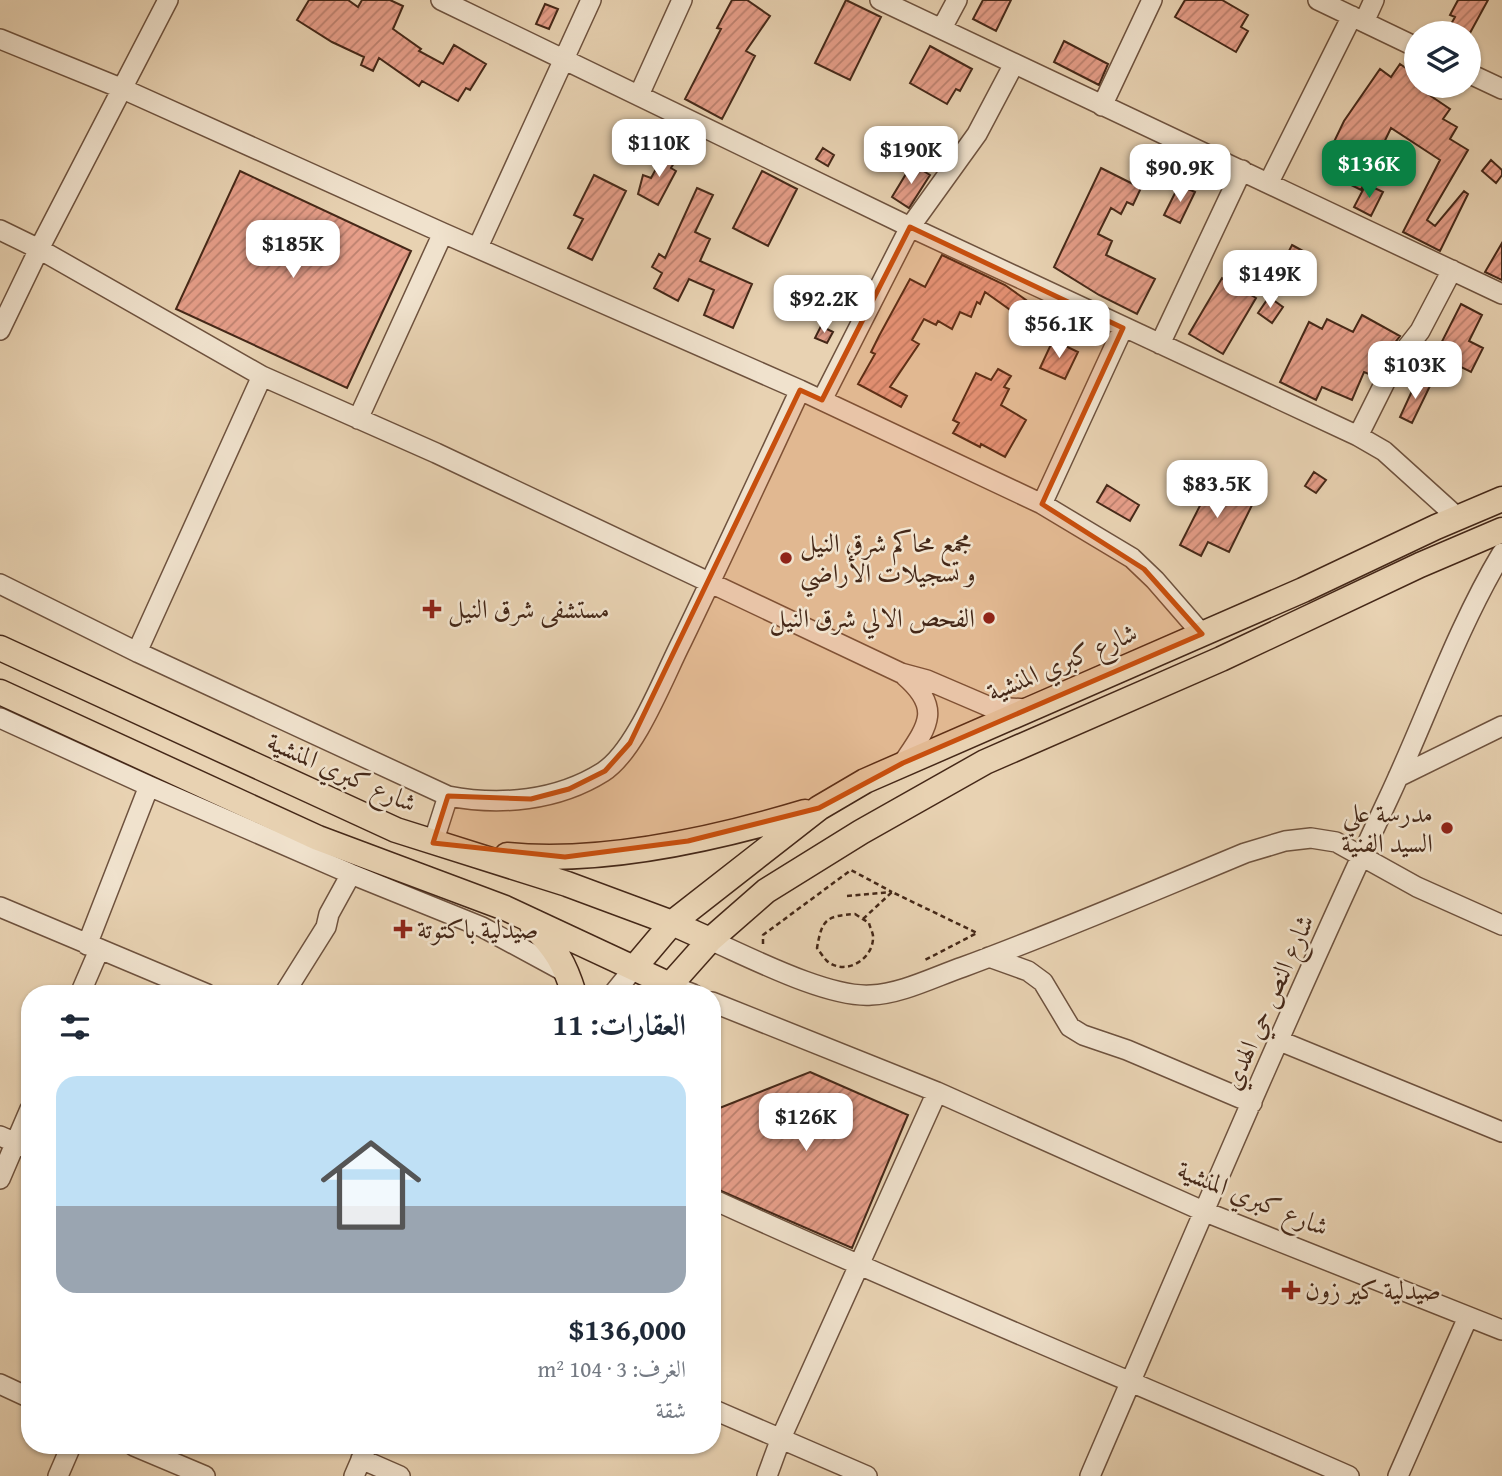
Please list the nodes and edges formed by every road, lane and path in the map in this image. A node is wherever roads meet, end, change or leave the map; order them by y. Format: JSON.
{"nodes":[{"id":1,"x":168,"y":0,"type":"edge"},
{"id":2,"x":441,"y":0,"type":"edge"},
{"id":3,"x":591,"y":0,"type":"edge"},
{"id":4,"x":682,"y":0,"type":"edge"},
{"id":5,"x":880,"y":0,"type":"edge"},
{"id":6,"x":957,"y":0,"type":"edge"},
{"id":7,"x":1152,"y":0,"type":"edge"},
{"id":8,"x":1318,"y":0,"type":"edge"},
{"id":9,"x":1374,"y":0,"type":"edge"},
{"id":10,"x":1358,"y":19,"type":"junction"},
{"id":11,"x":942,"y":28,"type":"junction"},
{"id":12,"x":0,"y":39,"type":"edge"},
{"id":13,"x":1404,"y":41,"type":"edge"},
{"id":14,"x":563,"y":58,"type":"junction"},
{"id":15,"x":1014,"y":64,"type":"junction"},
{"id":16,"x":1481,"y":79,"type":"edge"},
{"id":17,"x":123,"y":89,"type":"junction"},
{"id":18,"x":1502,"y":89,"type":"edge"},
{"id":19,"x":639,"y":95,"type":"junction"},
{"id":20,"x":1102,"y":106,"type":"junction"},
{"id":21,"x":1242,"y":170,"type":"junction"},
{"id":22,"x":1269,"y":183,"type":"junction"},
{"id":23,"x":910,"y":227,"type":"junction"},
{"id":24,"x":0,"y":230,"type":"edge"},
{"id":25,"x":443,"y":233,"type":"junction"},
{"id":26,"x":478,"y":247,"type":"junction"},
{"id":27,"x":39,"y":248,"type":"junction"},
{"id":28,"x":1452,"y":270,"type":"junction"},
{"id":29,"x":1502,"y":294,"type":"edge"},
{"id":30,"x":1123,"y":328,"type":"junction"},
{"id":31,"x":0,"y":330,"type":"edge"},
{"id":32,"x":1160,"y":344,"type":"junction"},
{"id":33,"x":262,"y":376,"type":"junction"},
{"id":34,"x":800,"y":390,"type":"junction"},
{"id":35,"x":822,"y":400,"type":"junction"},
{"id":36,"x":358,"y":419,"type":"junction"},
{"id":37,"x":1358,"y":436,"type":"junction"},
{"id":38,"x":1502,"y":488,"type":"edge"},
{"id":39,"x":1492,"y":503,"type":"edge"},
{"id":40,"x":1042,"y":504,"type":"junction"},
{"id":41,"x":1457,"y":517,"type":"junction"},
{"id":42,"x":1502,"y":530,"type":"edge"},
{"id":43,"x":1502,"y":553,"type":"edge"},
{"id":44,"x":710,"y":582,"type":"junction"},
{"id":45,"x":0,"y":584,"type":"edge"},
{"id":46,"x":1202,"y":634,"type":"junction"},
{"id":47,"x":0,"y":648,"type":"edge"},
{"id":48,"x":137,"y":652,"type":"junction"},
{"id":49,"x":901,"y":673,"type":"junction"},
{"id":50,"x":0,"y":692,"type":"edge"},
{"id":51,"x":1028,"y":709,"type":"junction"},
{"id":52,"x":0,"y":718,"type":"edge"},
{"id":53,"x":1502,"y":726,"type":"edge"},
{"id":54,"x":903,"y":763,"type":"junction"},
{"id":55,"x":1398,"y":777,"type":"junction"},
{"id":56,"x":149,"y":786,"type":"junction"},
{"id":57,"x":448,"y":796,"type":"junction"},
{"id":58,"x":819,"y":808,"type":"junction"},
{"id":59,"x":445,"y":846,"type":"junction"},
{"id":60,"x":1361,"y":857,"type":"junction"},
{"id":61,"x":351,"y":874,"type":"junction"},
{"id":62,"x":892,"y":892,"type":"junction"},
{"id":63,"x":847,"y":896,"type":"dead end"},
{"id":64,"x":0,"y":907,"type":"edge"},
{"id":65,"x":505,"y":908,"type":"junction"},
{"id":66,"x":863,"y":919,"type":"junction"},
{"id":67,"x":671,"y":923,"type":"junction"},
{"id":68,"x":1502,"y":925,"type":"edge"},
{"id":69,"x":710,"y":940,"type":"junction"},
{"id":70,"x":93,"y":948,"type":"junction"},
{"id":71,"x":767,"y":952,"type":"dead end"},
{"id":72,"x":989,"y":957,"type":"junction"},
{"id":73,"x":923,"y":961,"type":"dead end"},
{"id":74,"x":634,"y":968,"type":"junction"},
{"id":75,"x":570,"y":983,"type":"edge"},
{"id":76,"x":83,"y":985,"type":"edge"},
{"id":77,"x":185,"y":985,"type":"edge"},
{"id":78,"x":290,"y":985,"type":"edge"},
{"id":79,"x":620,"y":985,"type":"edge"},
{"id":80,"x":659,"y":985,"type":"edge"},
{"id":81,"x":669,"y":985,"type":"edge"},
{"id":82,"x":721,"y":1006,"type":"edge"},
{"id":83,"x":1280,"y":1041,"type":"junction"},
{"id":84,"x":937,"y":1092,"type":"junction"},
{"id":85,"x":1252,"y":1103,"type":"junction"},
{"id":86,"x":1502,"y":1132,"type":"edge"},
{"id":87,"x":15,"y":1142,"type":"edge"},
{"id":88,"x":0,"y":1179,"type":"edge"},
{"id":89,"x":721,"y":1203,"type":"edge"},
{"id":90,"x":1203,"y":1211,"type":"junction"},
{"id":91,"x":859,"y":1267,"type":"junction"},
{"id":92,"x":1468,"y":1317,"type":"junction"},
{"id":93,"x":1502,"y":1330,"type":"edge"},
{"id":94,"x":1131,"y":1380,"type":"junction"},
{"id":95,"x":0,"y":1384,"type":"edge"},
{"id":96,"x":21,"y":1394,"type":"edge"},
{"id":97,"x":721,"y":1413,"type":"edge"},
{"id":98,"x":781,"y":1438,"type":"junction"},
{"id":99,"x":68,"y":1454,"type":"edge"},
{"id":100,"x":153,"y":1454,"type":"edge"},
{"id":101,"x":360,"y":1460,"type":"edge"},
{"id":102,"x":58,"y":1476,"type":"edge"},
{"id":103,"x":205,"y":1476,"type":"edge"},
{"id":104,"x":400,"y":1476,"type":"edge"},
{"id":105,"x":767,"y":1476,"type":"edge"},
{"id":106,"x":867,"y":1476,"type":"edge"},
{"id":107,"x":1090,"y":1476,"type":"edge"},
{"id":108,"x":1349,"y":1476,"type":"edge"},
{"id":109,"x":1398,"y":1476,"type":"edge"}],
"edges":[{"from":1,"to":17,"type":"street"},
{"from":2,"to":14,"type":"street"},
{"from":3,"to":14,"type":"street"},
{"from":4,"to":19,"type":"street"},
{"from":5,"to":11,"type":"street"},
{"from":6,"to":11,"type":"street"},
{"from":7,"to":20,"type":"street"},
{"from":8,"to":10,"type":"street"},
{"from":9,"to":10,"type":"street"},
{"from":10,"to":13,"type":"street"},
{"from":10,"to":22,"type":"street"},
{"from":11,"to":15,"type":"street"},
{"from":12,"to":17,"type":"street"},
{"from":14,"to":19,"type":"street"},
{"from":14,"to":26,"type":"street"},
{"from":15,"to":20,"type":"street"},
{"from":15,"to":23,"type":"street"},
{"from":16,"to":18,"type":"street"},
{"from":17,"to":25,"type":"street"},
{"from":17,"to":27,"type":"street"},
{"from":19,"to":23,"type":"street"},
{"from":20,"to":21,"type":"street"},
{"from":21,"to":22,"type":"street"},
{"from":21,"to":32,"type":"street"},
{"from":22,"to":28,"type":"street"},
{"from":23,"to":30,"type":"street"},
{"from":23,"to":35,"type":"street"},
{"from":24,"to":27,"type":"street"},
{"from":25,"to":26,"type":"street"},
{"from":25,"to":36,"type":"street"},
{"from":26,"to":34,"type":"street"},
{"from":27,"to":31,"type":"street"},
{"from":27,"to":33,"type":"street"},
{"from":28,"to":29,"type":"street"},
{"from":28,"to":37,"type":"street"},
{"from":30,"to":32,"type":"street"},
{"from":30,"to":40,"type":"street"},
{"from":32,"to":37,"type":"street"},
{"from":33,"to":36,"type":"street"},
{"from":33,"to":48,"type":"street"},
{"from":34,"to":35,"type":"street"},
{"from":34,"to":44,"type":"street"},
{"from":35,"to":40,"type":"street"},
{"from":36,"to":44,"type":"street"},
{"from":37,"to":41,"type":"street"},
{"from":38,"to":39,"type":"main road","name":"شارع كبري المنشية"},
{"from":39,"to":41,"type":"main road","name":"شارع كبري المنشية"},
{"from":40,"to":46,"type":"street"},
{"from":41,"to":46,"type":"main road","name":"شارع كبري المنشية"},
{"from":42,"to":69,"type":"main road"},
{"from":43,"to":55,"type":"street","name":"شارع النص حي الهدي"},
{"from":44,"to":49,"type":"street"},
{"from":44,"to":57,"type":"street"},
{"from":45,"to":48,"type":"street"},
{"from":46,"to":51,"type":"main road","name":"شارع كبري المنشية"},
{"from":47,"to":59,"type":"main road","name":"شارع كبري المنشية"},
{"from":48,"to":57,"type":"street"},
{"from":49,"to":51,"type":"street"},
{"from":49,"to":54,"type":"street"},
{"from":50,"to":65,"type":"main road"},
{"from":51,"to":54,"type":"main road","name":"شارع كبري المنشية"},
{"from":52,"to":56,"type":"street"},
{"from":53,"to":55,"type":"street"},
{"from":54,"to":58,"type":"main road","name":"شارع كبري المنشية"},
{"from":55,"to":60,"type":"street","name":"شارع النص حي الهدي"},
{"from":56,"to":61,"type":"street"},
{"from":56,"to":70,"type":"street"},
{"from":57,"to":59,"type":"street"},
{"from":58,"to":59,"type":"main road"},
{"from":58,"to":67,"type":"main road","name":"شارع كبري المنشية"},
{"from":59,"to":67,"type":"main road","name":"شارع كبري المنشية"},
{"from":60,"to":68,"type":"street"},
{"from":60,"to":72,"type":"street"},
{"from":60,"to":83,"type":"street","name":"شارع النص حي الهدي"},
{"from":61,"to":75,"type":"street"},
{"from":61,"to":78,"type":"street"},
{"from":62,"to":63,"type":"path"},
{"from":62,"to":66,"type":"path"},
{"from":62,"to":71,"type":"path"},
{"from":62,"to":73,"type":"path"},
{"from":64,"to":70,"type":"street"},
{"from":65,"to":74,"type":"main road"},
{"from":65,"to":75,"type":"main road"},
{"from":66,"to":66,"type":"path"},
{"from":67,"to":69,"type":"main road","name":"شارع كبري المنشية"},
{"from":67,"to":74,"type":"main road","name":"شارع كبري المنشية"},
{"from":69,"to":72,"type":"street"},
{"from":69,"to":81,"type":"main road"},
{"from":70,"to":76,"type":"street"},
{"from":70,"to":77,"type":"street"},
{"from":72,"to":85,"type":"street"},
{"from":74,"to":79,"type":"street"},
{"from":74,"to":80,"type":"main road"},
{"from":82,"to":84,"type":"street","name":"شارع كبري المنشية"},
{"from":83,"to":85,"type":"street","name":"شارع النص حي الهدي"},
{"from":83,"to":86,"type":"street"},
{"from":84,"to":90,"type":"street","name":"شارع كبري المنشية"},
{"from":84,"to":91,"type":"street"},
{"from":85,"to":90,"type":"street","name":"شارع النص حي الهدي"},
{"from":87,"to":88,"type":"street"},
{"from":89,"to":91,"type":"street"},
{"from":90,"to":92,"type":"street","name":"شارع كبري المنشية"},
{"from":90,"to":94,"type":"street","name":"شارع النص حي الهدي"},
{"from":91,"to":94,"type":"street"},
{"from":91,"to":98,"type":"street"},
{"from":92,"to":93,"type":"street","name":"شارع كبري المنشية"},
{"from":92,"to":109,"type":"street"},
{"from":94,"to":107,"type":"street","name":"شارع النص حي الهدي"},
{"from":94,"to":108,"type":"street"},
{"from":95,"to":96,"type":"street"},
{"from":97,"to":98,"type":"street"},
{"from":98,"to":105,"type":"street"},
{"from":98,"to":106,"type":"street"},
{"from":99,"to":102,"type":"street"},
{"from":100,"to":103,"type":"street"},
{"from":101,"to":104,"type":"street"}]}
